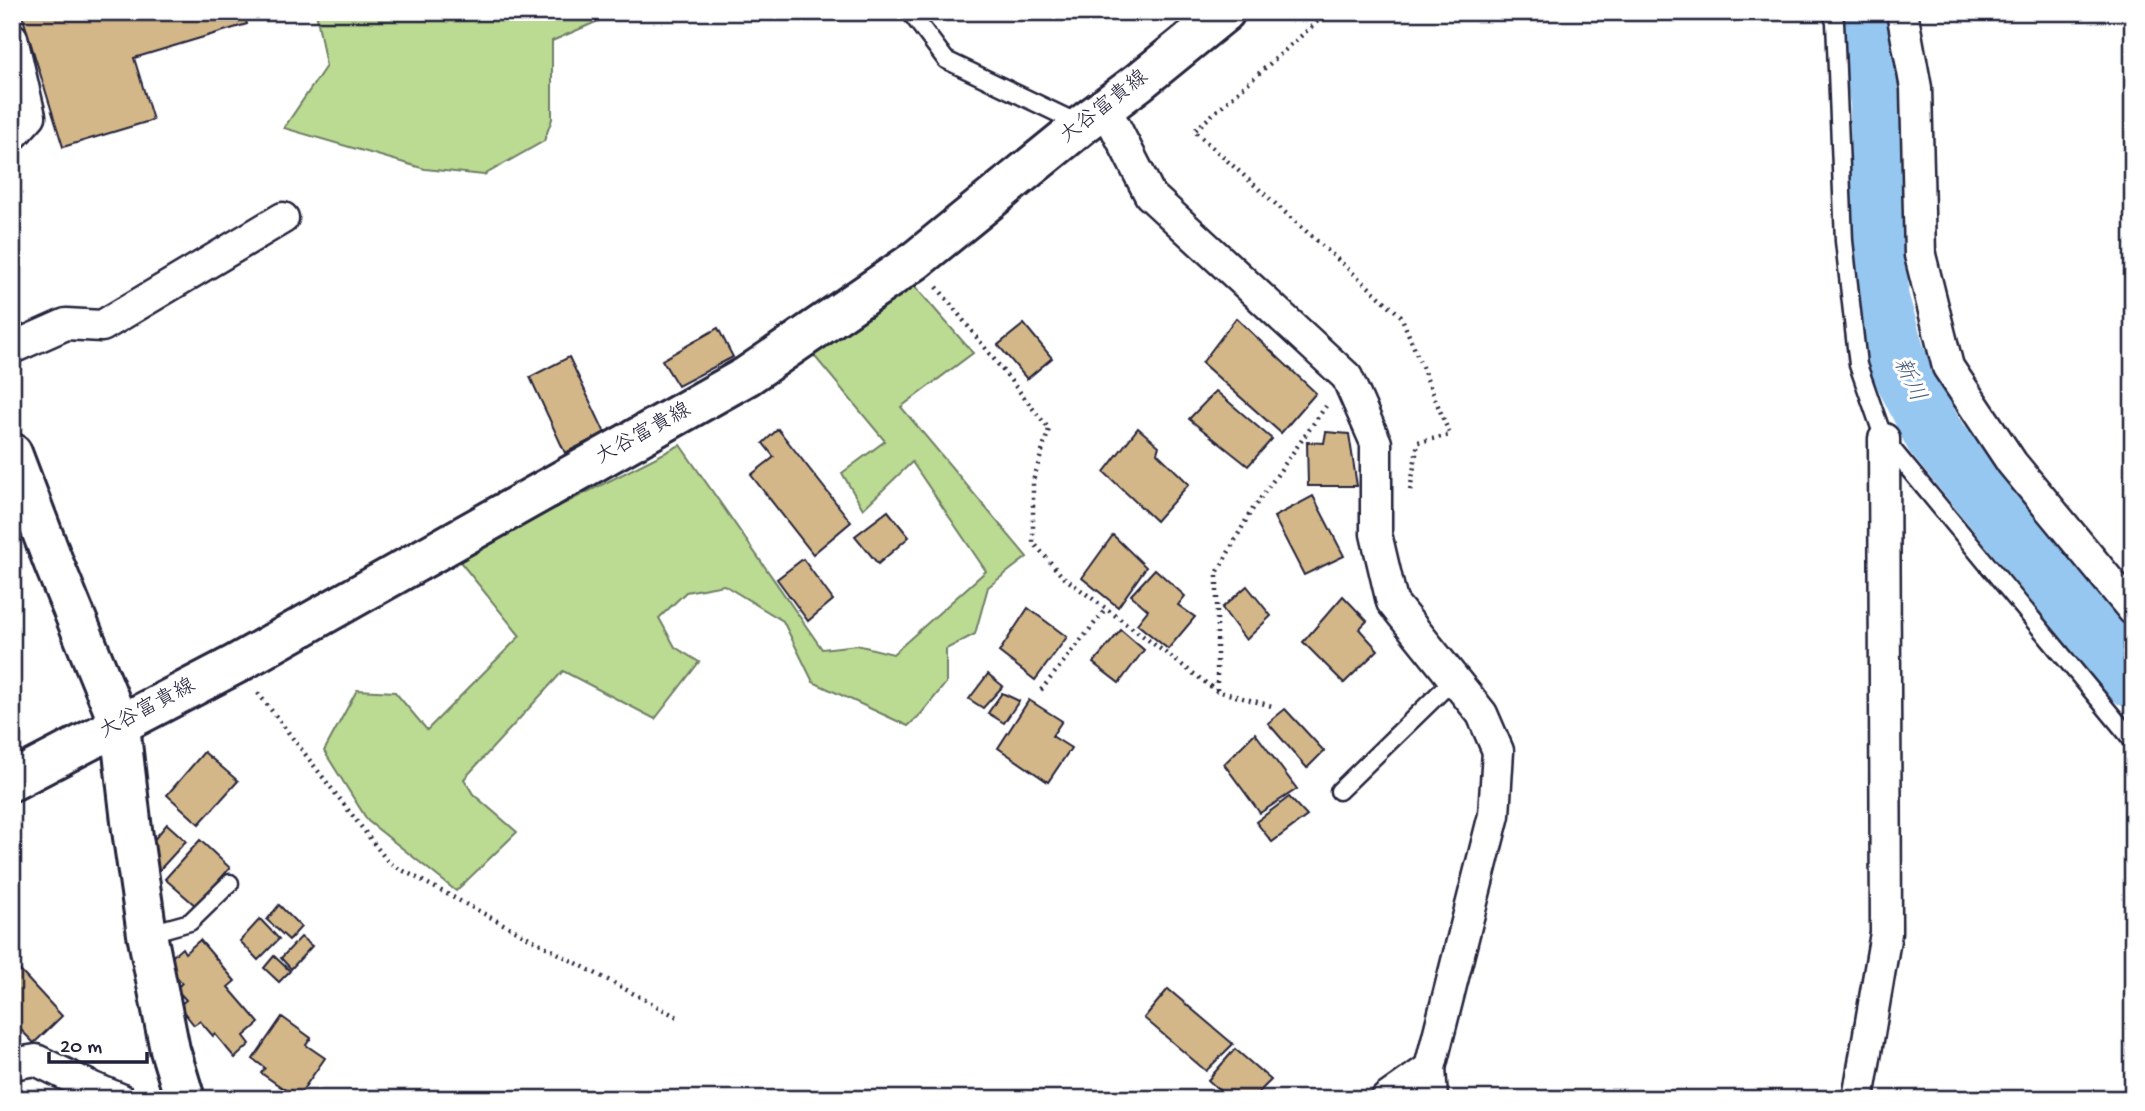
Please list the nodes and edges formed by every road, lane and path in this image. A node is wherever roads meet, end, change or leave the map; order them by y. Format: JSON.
{"nodes":[{"id":1,"x":910,"y":12,"type":"edge"},
{"id":2,"x":1225,"y":12,"type":"edge"},
{"id":3,"x":1328,"y":12,"type":"edge"},
{"id":4,"x":1831,"y":12,"type":"edge"},
{"id":5,"x":1902,"y":12,"type":"edge"},
{"id":6,"x":12,"y":38,"type":"edge"},
{"id":7,"x":1093,"y":116,"type":"junction"},
{"id":8,"x":12,"y":136,"type":"edge"},
{"id":9,"x":284,"y":218,"type":"dead end"},
{"id":10,"x":916,"y":260,"type":"junction"},
{"id":11,"x":12,"y":348,"type":"edge"},
{"id":12,"x":1347,"y":377,"type":"junction"},
{"id":13,"x":1884,"y":439,"type":"junction"},
{"id":14,"x":12,"y":453,"type":"edge"},
{"id":15,"x":1409,"y":496,"type":"dead end"},
{"id":16,"x":1107,"y":610,"type":"junction"},
{"id":17,"x":2133,"y":610,"type":"edge"},
{"id":18,"x":236,"y":664,"type":"junction"},
{"id":19,"x":1453,"y":680,"type":"junction"},
{"id":20,"x":1041,"y":690,"type":"dead end"},
{"id":21,"x":1217,"y":691,"type":"junction"},
{"id":22,"x":1272,"y":706,"type":"dead end"},
{"id":23,"x":120,"y":726,"type":"junction"},
{"id":24,"x":2133,"y":741,"type":"edge"},
{"id":25,"x":12,"y":781,"type":"edge"},
{"id":26,"x":1339,"y":792,"type":"dead end"},
{"id":27,"x":230,"y":883,"type":"dead end"},
{"id":28,"x":147,"y":934,"type":"junction"},
{"id":29,"x":681,"y":1019,"type":"dead end"},
{"id":30,"x":12,"y":1064,"type":"edge"},
{"id":31,"x":1430,"y":1068,"type":"junction"},
{"id":32,"x":120,"y":1099,"type":"edge"},
{"id":33,"x":185,"y":1099,"type":"edge"},
{"id":34,"x":1386,"y":1099,"type":"edge"},
{"id":35,"x":1432,"y":1099,"type":"edge"},
{"id":36,"x":1858,"y":1099,"type":"edge"}],
"edges":[{"from":1,"to":7,"type":"lane"},
{"from":2,"to":7,"type":"main road","name":"大谷富貴線"},
{"from":3,"to":15,"type":"path"},
{"from":4,"to":13,"type":"lane"},
{"from":5,"to":17,"type":"street"},
{"from":6,"to":8,"type":"street"},
{"from":7,"to":10,"type":"main road","name":"大谷富貴線"},
{"from":7,"to":12,"type":"street"},
{"from":9,"to":11,"type":"street"},
{"from":10,"to":16,"type":"path"},
{"from":10,"to":18,"type":"main road","name":"大谷富貴線"},
{"from":12,"to":19,"type":"street"},
{"from":12,"to":21,"type":"path"},
{"from":13,"to":24,"type":"lane"},
{"from":13,"to":36,"type":"street"},
{"from":14,"to":23,"type":"main road"},
{"from":16,"to":20,"type":"path"},
{"from":16,"to":21,"type":"path"},
{"from":18,"to":23,"type":"main road","name":"大谷富貴線"},
{"from":18,"to":29,"type":"path"},
{"from":19,"to":26,"type":"lane"},
{"from":19,"to":31,"type":"street"},
{"from":21,"to":22,"type":"path"},
{"from":23,"to":25,"type":"main road","name":"大谷富貴線"},
{"from":23,"to":28,"type":"main road"},
{"from":27,"to":28,"type":"lane"},
{"from":28,"to":33,"type":"main road"},
{"from":30,"to":32,"type":"street"},
{"from":31,"to":34,"type":"street"},
{"from":31,"to":35,"type":"street"}]}
